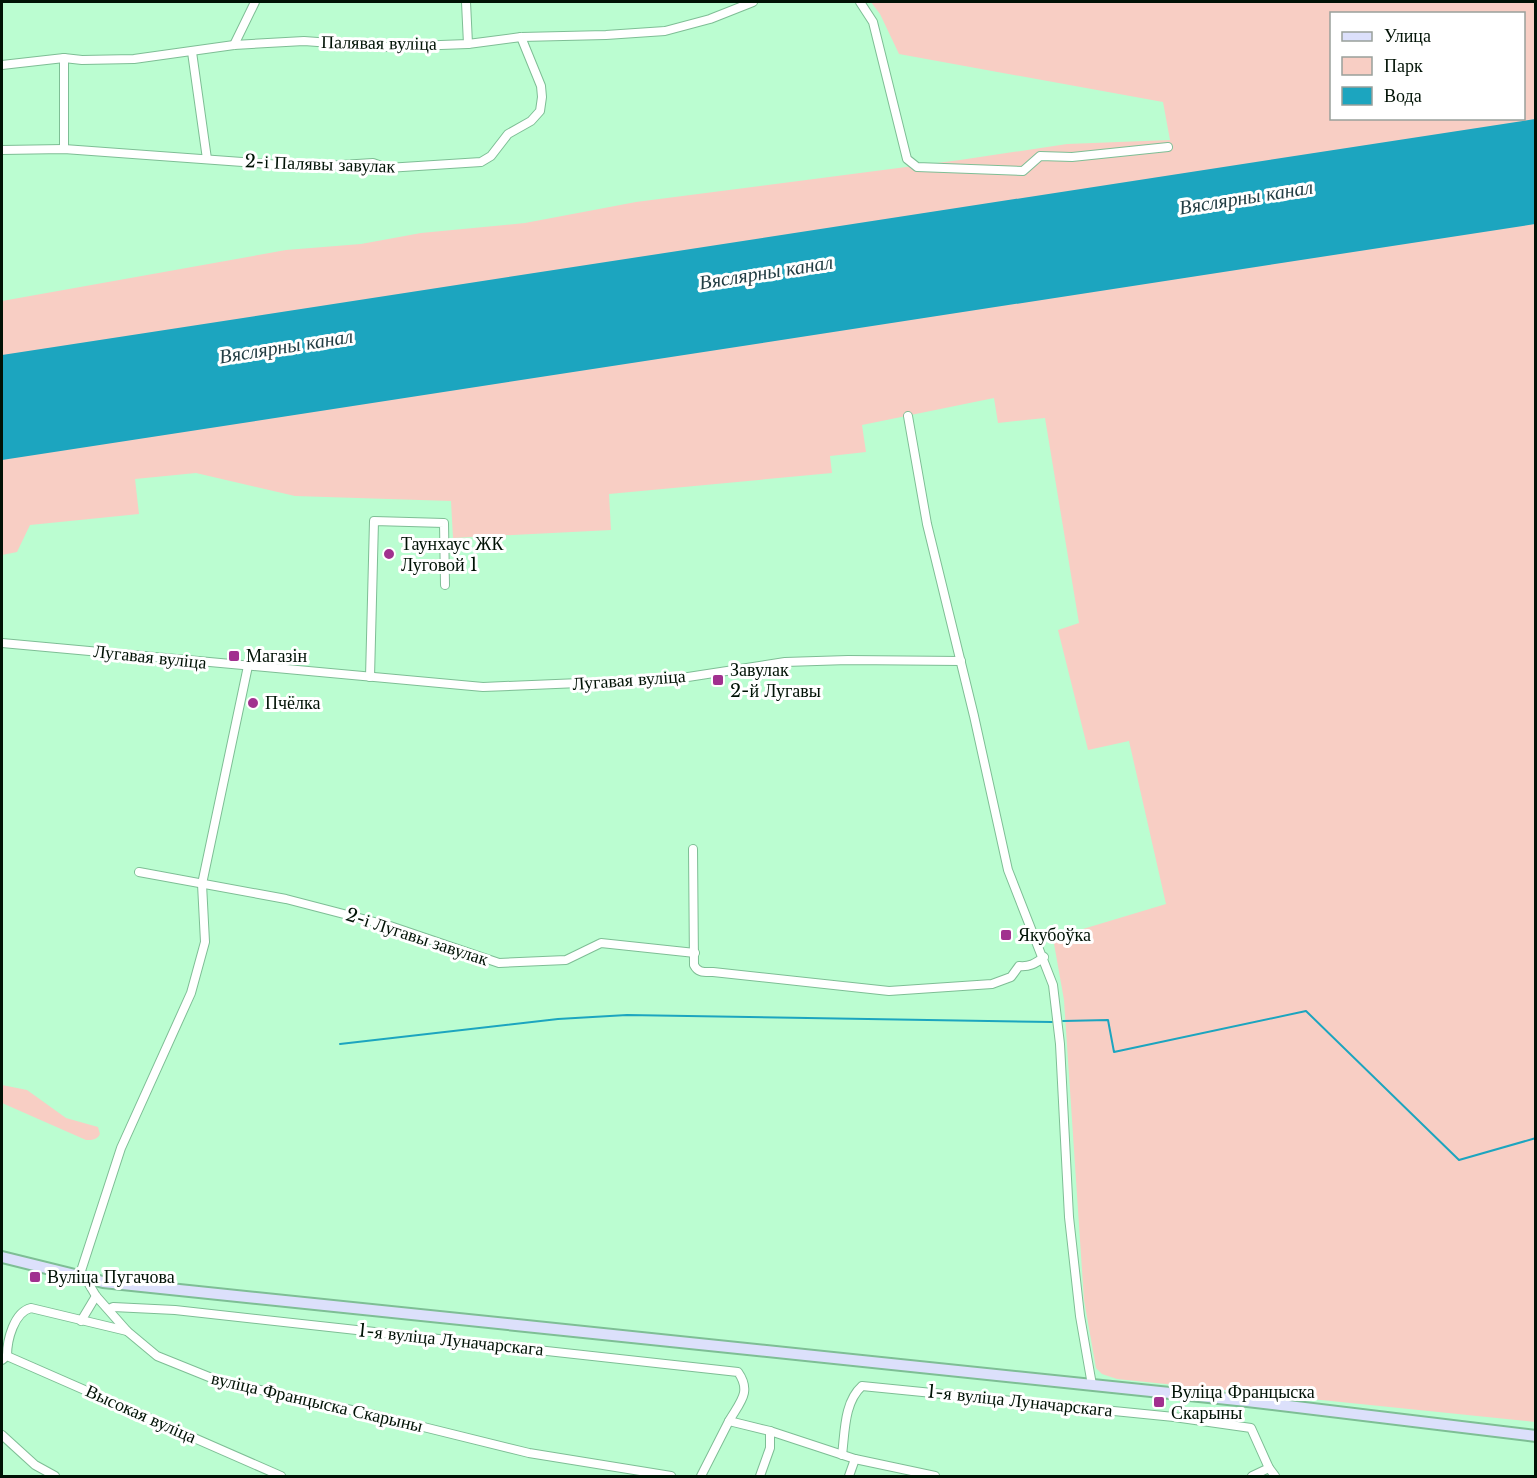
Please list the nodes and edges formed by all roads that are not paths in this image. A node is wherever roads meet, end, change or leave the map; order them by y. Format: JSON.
{"nodes":[{"id":1,"x":255,"y":2,"type":"edge"},
{"id":2,"x":466,"y":2,"type":"edge"},
{"id":3,"x":753,"y":2,"type":"edge"},
{"id":4,"x":860,"y":2,"type":"edge"},
{"id":5,"x":521,"y":37,"type":"junction"},
{"id":6,"x":468,"y":44,"type":"junction"},
{"id":7,"x":234,"y":45,"type":"junction"},
{"id":8,"x":192,"y":52,"type":"junction"},
{"id":9,"x":64,"y":58,"type":"junction"},
{"id":10,"x":2,"y":65,"type":"edge"},
{"id":11,"x":1168,"y":147,"type":"dead end"},
{"id":12,"x":64,"y":149,"type":"junction"},
{"id":13,"x":2,"y":150,"type":"edge"},
{"id":14,"x":207,"y":159,"type":"junction"},
{"id":15,"x":908,"y":416,"type":"dead end"},
{"id":16,"x":445,"y":585,"type":"dead end"},
{"id":17,"x":2,"y":643,"type":"edge"},
{"id":18,"x":961,"y":661,"type":"junction"},
{"id":19,"x":248,"y":666,"type":"junction"},
{"id":20,"x":370,"y":677,"type":"junction"},
{"id":21,"x":693,"y":849,"type":"dead end"},
{"id":22,"x":139,"y":872,"type":"dead end"},
{"id":23,"x":202,"y":884,"type":"junction"},
{"id":24,"x":695,"y":953,"type":"junction"},
{"id":25,"x":1044,"y":957,"type":"junction"},
{"id":26,"x":2,"y":1257,"type":"edge"},
{"id":27,"x":82,"y":1278,"type":"junction"},
{"id":28,"x":96,"y":1296,"type":"junction"},
{"id":29,"x":109,"y":1309,"type":"junction"},
{"id":30,"x":81,"y":1321,"type":"junction"},
{"id":31,"x":127,"y":1331,"type":"junction"},
{"id":32,"x":4,"y":1358,"type":"edge"},
{"id":33,"x":1092,"y":1385,"type":"junction"},
{"id":34,"x":729,"y":1421,"type":"junction"},
{"id":35,"x":770,"y":1431,"type":"junction"},
{"id":36,"x":2,"y":1435,"type":"edge"},
{"id":37,"x":1536,"y":1436,"type":"edge"},
{"id":38,"x":842,"y":1455,"type":"junction"},
{"id":39,"x":855,"y":1459,"type":"junction"},
{"id":40,"x":1269,"y":1468,"type":"junction"},
{"id":41,"x":55,"y":1476,"type":"edge"},
{"id":42,"x":281,"y":1476,"type":"edge"},
{"id":43,"x":671,"y":1476,"type":"edge"},
{"id":44,"x":701,"y":1476,"type":"edge"},
{"id":45,"x":760,"y":1476,"type":"edge"},
{"id":46,"x":849,"y":1476,"type":"edge"},
{"id":47,"x":935,"y":1476,"type":"edge"},
{"id":48,"x":1252,"y":1476,"type":"edge"},
{"id":49,"x":1275,"y":1476,"type":"edge"}],
"edges":[{"from":1,"to":7,"type":"street"},
{"from":2,"to":6,"type":"street"},
{"from":3,"to":5,"type":"street","name":"Палявая вуліца"},
{"from":4,"to":11,"type":"street"},
{"from":5,"to":6,"type":"street","name":"Палявая вуліца"},
{"from":5,"to":14,"type":"street","name":"2-і Палявы завулак"},
{"from":6,"to":7,"type":"street","name":"Палявая вуліца"},
{"from":7,"to":8,"type":"street","name":"Палявая вуліца"},
{"from":8,"to":9,"type":"street","name":"Палявая вуліца"},
{"from":8,"to":14,"type":"street"},
{"from":9,"to":10,"type":"street","name":"Палявая вуліца"},
{"from":9,"to":12,"type":"street"},
{"from":12,"to":13,"type":"street","name":"2-і Палявы завулак"},
{"from":12,"to":14,"type":"street","name":"2-і Палявы завулак"},
{"from":15,"to":18,"type":"street"},
{"from":16,"to":20,"type":"street"},
{"from":17,"to":19,"type":"street","name":"Лугавая вуліца"},
{"from":18,"to":20,"type":"street","name":"Лугавая вуліца"},
{"from":18,"to":25,"type":"street"},
{"from":19,"to":20,"type":"street","name":"Лугавая вуліца"},
{"from":19,"to":23,"type":"street"},
{"from":21,"to":24,"type":"street"},
{"from":22,"to":23,"type":"street","name":"2-і Лугавы завулак"},
{"from":23,"to":24,"type":"street","name":"2-і Лугавы завулак"},
{"from":23,"to":27,"type":"street"},
{"from":24,"to":25,"type":"street"},
{"from":25,"to":33,"type":"street"},
{"from":26,"to":27,"type":"street"},
{"from":27,"to":28,"type":"street"},
{"from":27,"to":33,"type":"street"},
{"from":28,"to":29,"type":"street"},
{"from":28,"to":30,"type":"street"},
{"from":29,"to":31,"type":"street"},
{"from":29,"to":34,"type":"street","name":"1-я вуліца Луначарскага"},
{"from":30,"to":31,"type":"street","name":"вуліца Францыска Скарыны"},
{"from":30,"to":32,"type":"street","name":"вуліца Францыска Скарыны"},
{"from":31,"to":43,"type":"street","name":"вуліца Францыска Скарыны"},
{"from":32,"to":42,"type":"street","name":"Высокая вуліца"},
{"from":33,"to":37,"type":"street"},
{"from":34,"to":35,"type":"street"},
{"from":34,"to":44,"type":"street"},
{"from":35,"to":38,"type":"street"},
{"from":35,"to":45,"type":"street"},
{"from":36,"to":41,"type":"street"},
{"from":38,"to":39,"type":"street"},
{"from":38,"to":40,"type":"street","name":"1-я вуліца Луначарскага"},
{"from":39,"to":46,"type":"street"},
{"from":39,"to":47,"type":"street"},
{"from":40,"to":48,"type":"street"},
{"from":40,"to":49,"type":"street"}]}
